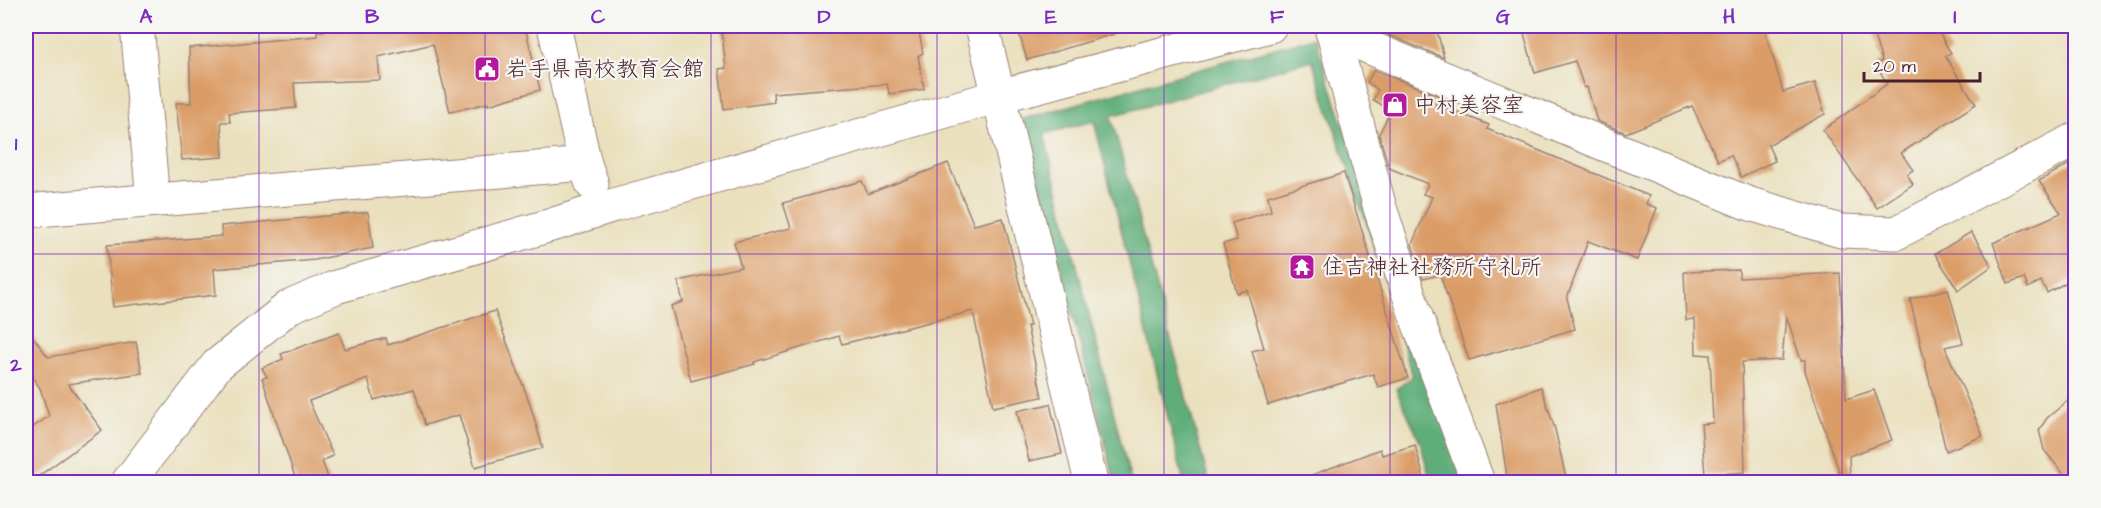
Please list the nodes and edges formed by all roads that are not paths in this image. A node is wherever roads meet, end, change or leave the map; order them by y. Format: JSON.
{"nodes":[{"id":1,"x":137,"y":26,"type":"edge"},
{"id":2,"x":554,"y":26,"type":"edge"},
{"id":3,"x":982,"y":26,"type":"edge"},
{"id":4,"x":1270,"y":26,"type":"edge"},
{"id":5,"x":1332,"y":29,"type":"edge"},
{"id":6,"x":999,"y":96,"type":"junction"},
{"id":7,"x":2076,"y":140,"type":"edge"},
{"id":8,"x":585,"y":164,"type":"junction"},
{"id":9,"x":153,"y":200,"type":"junction"},
{"id":10,"x":601,"y":209,"type":"junction"},
{"id":11,"x":26,"y":211,"type":"edge"},
{"id":12,"x":128,"y":483,"type":"edge"},
{"id":13,"x":1091,"y":483,"type":"edge"},
{"id":14,"x":1478,"y":483,"type":"edge"}],
"edges":[{"from":1,"to":9,"type":"street"},
{"from":2,"to":8,"type":"street"},
{"from":3,"to":6,"type":"street"},
{"from":4,"to":6,"type":"street"},
{"from":5,"to":7,"type":"street"},
{"from":5,"to":14,"type":"street"},
{"from":6,"to":10,"type":"street"},
{"from":6,"to":13,"type":"street"},
{"from":8,"to":9,"type":"street"},
{"from":8,"to":10,"type":"street"},
{"from":9,"to":11,"type":"street"},
{"from":10,"to":12,"type":"street"}]}
